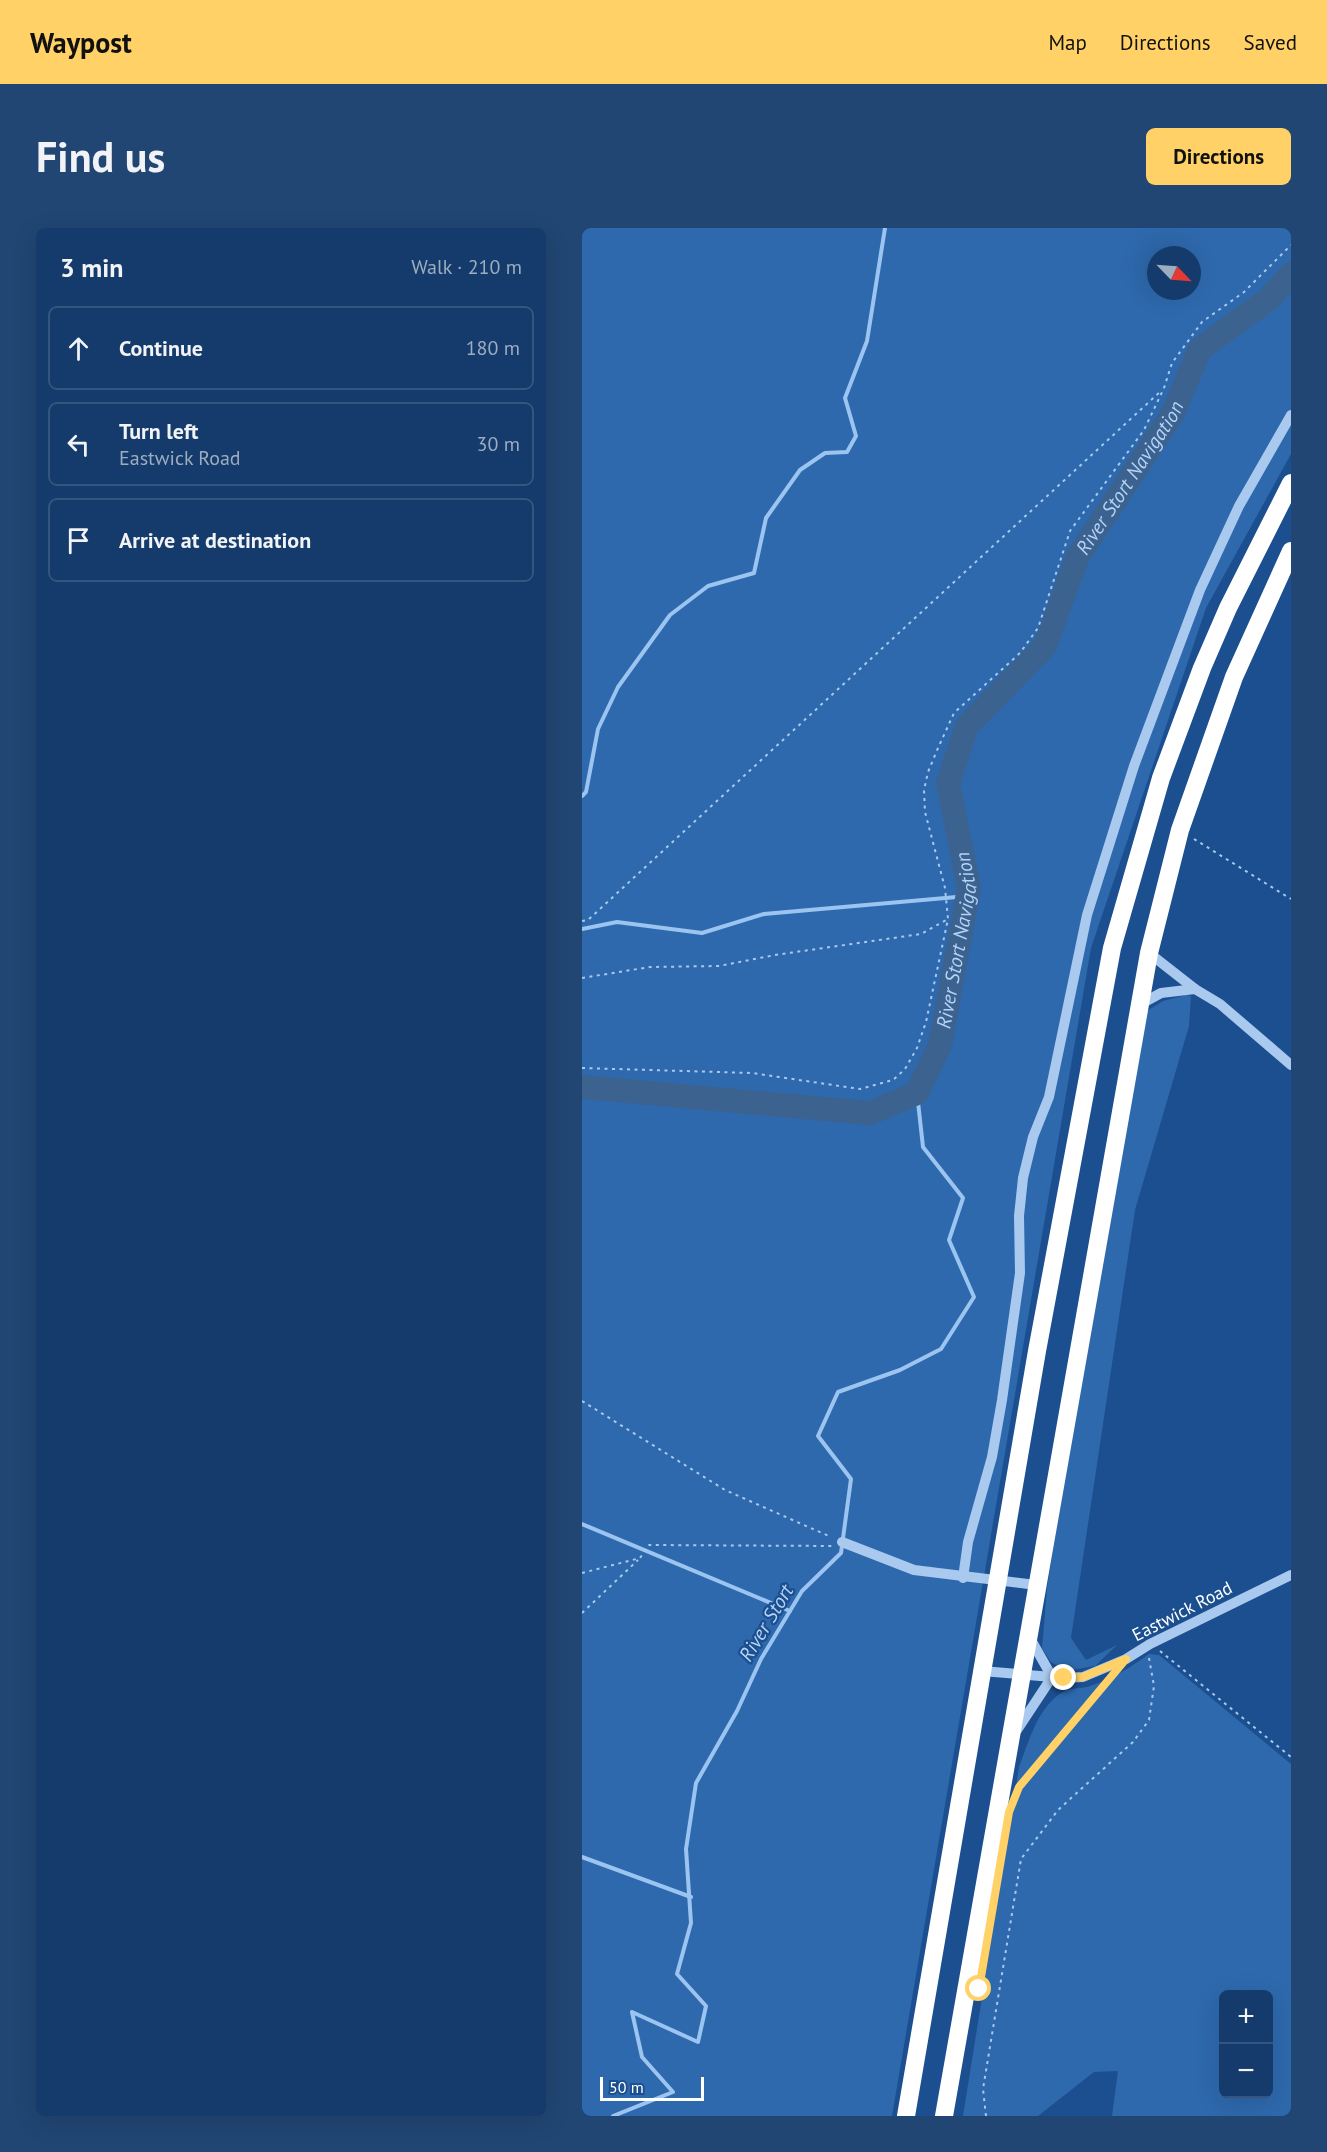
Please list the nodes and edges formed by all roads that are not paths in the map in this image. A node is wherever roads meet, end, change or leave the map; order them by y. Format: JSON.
{"nodes":[{"id":1,"x":1291,"y":415,"type":"edge"},
{"id":2,"x":1291,"y":483,"type":"edge"},
{"id":3,"x":1291,"y":550,"type":"edge"},
{"id":4,"x":1149,"y":953,"type":"junction"},
{"id":5,"x":1195,"y":989,"type":"junction"},
{"id":6,"x":1138,"y":1005,"type":"junction"},
{"id":7,"x":1291,"y":1065,"type":"edge"},
{"id":8,"x":839,"y":1541,"type":"road end"},
{"id":9,"x":1291,"y":1575,"type":"edge"},
{"id":10,"x":963,"y":1578,"type":"junction"},
{"id":11,"x":998,"y":1580,"type":"junction"},
{"id":12,"x":1036,"y":1585,"type":"junction"},
{"id":13,"x":1028,"y":1632,"type":"junction"},
{"id":14,"x":982,"y":1671,"type":"junction"},
{"id":15,"x":1020,"y":1675,"type":"junction"},
{"id":16,"x":1052,"y":1677,"type":"junction"},
{"id":17,"x":1008,"y":1747,"type":"junction"},
{"id":18,"x":906,"y":2116,"type":"edge"},
{"id":19,"x":944,"y":2116,"type":"edge"}],
"edges":[{"from":1,"to":10,"type":"street"},
{"from":2,"to":11,"type":"highway"},
{"from":3,"to":4,"type":"highway"},
{"from":4,"to":5,"type":"street"},
{"from":4,"to":6,"type":"highway"},
{"from":5,"to":6,"type":"street"},
{"from":5,"to":7,"type":"street"},
{"from":6,"to":12,"type":"highway"},
{"from":8,"to":10,"type":"street"},
{"from":9,"to":16,"type":"street","name":"Eastwick Road"},
{"from":10,"to":11,"type":"street"},
{"from":11,"to":12,"type":"street"},
{"from":11,"to":14,"type":"highway"},
{"from":12,"to":13,"type":"highway"},
{"from":13,"to":15,"type":"highway"},
{"from":13,"to":16,"type":"street"},
{"from":14,"to":15,"type":"street","name":"Eastwick Road"},
{"from":14,"to":18,"type":"highway"},
{"from":15,"to":16,"type":"street","name":"Eastwick Road"},
{"from":15,"to":17,"type":"highway"},
{"from":16,"to":17,"type":"street"},
{"from":17,"to":19,"type":"highway"}]}
